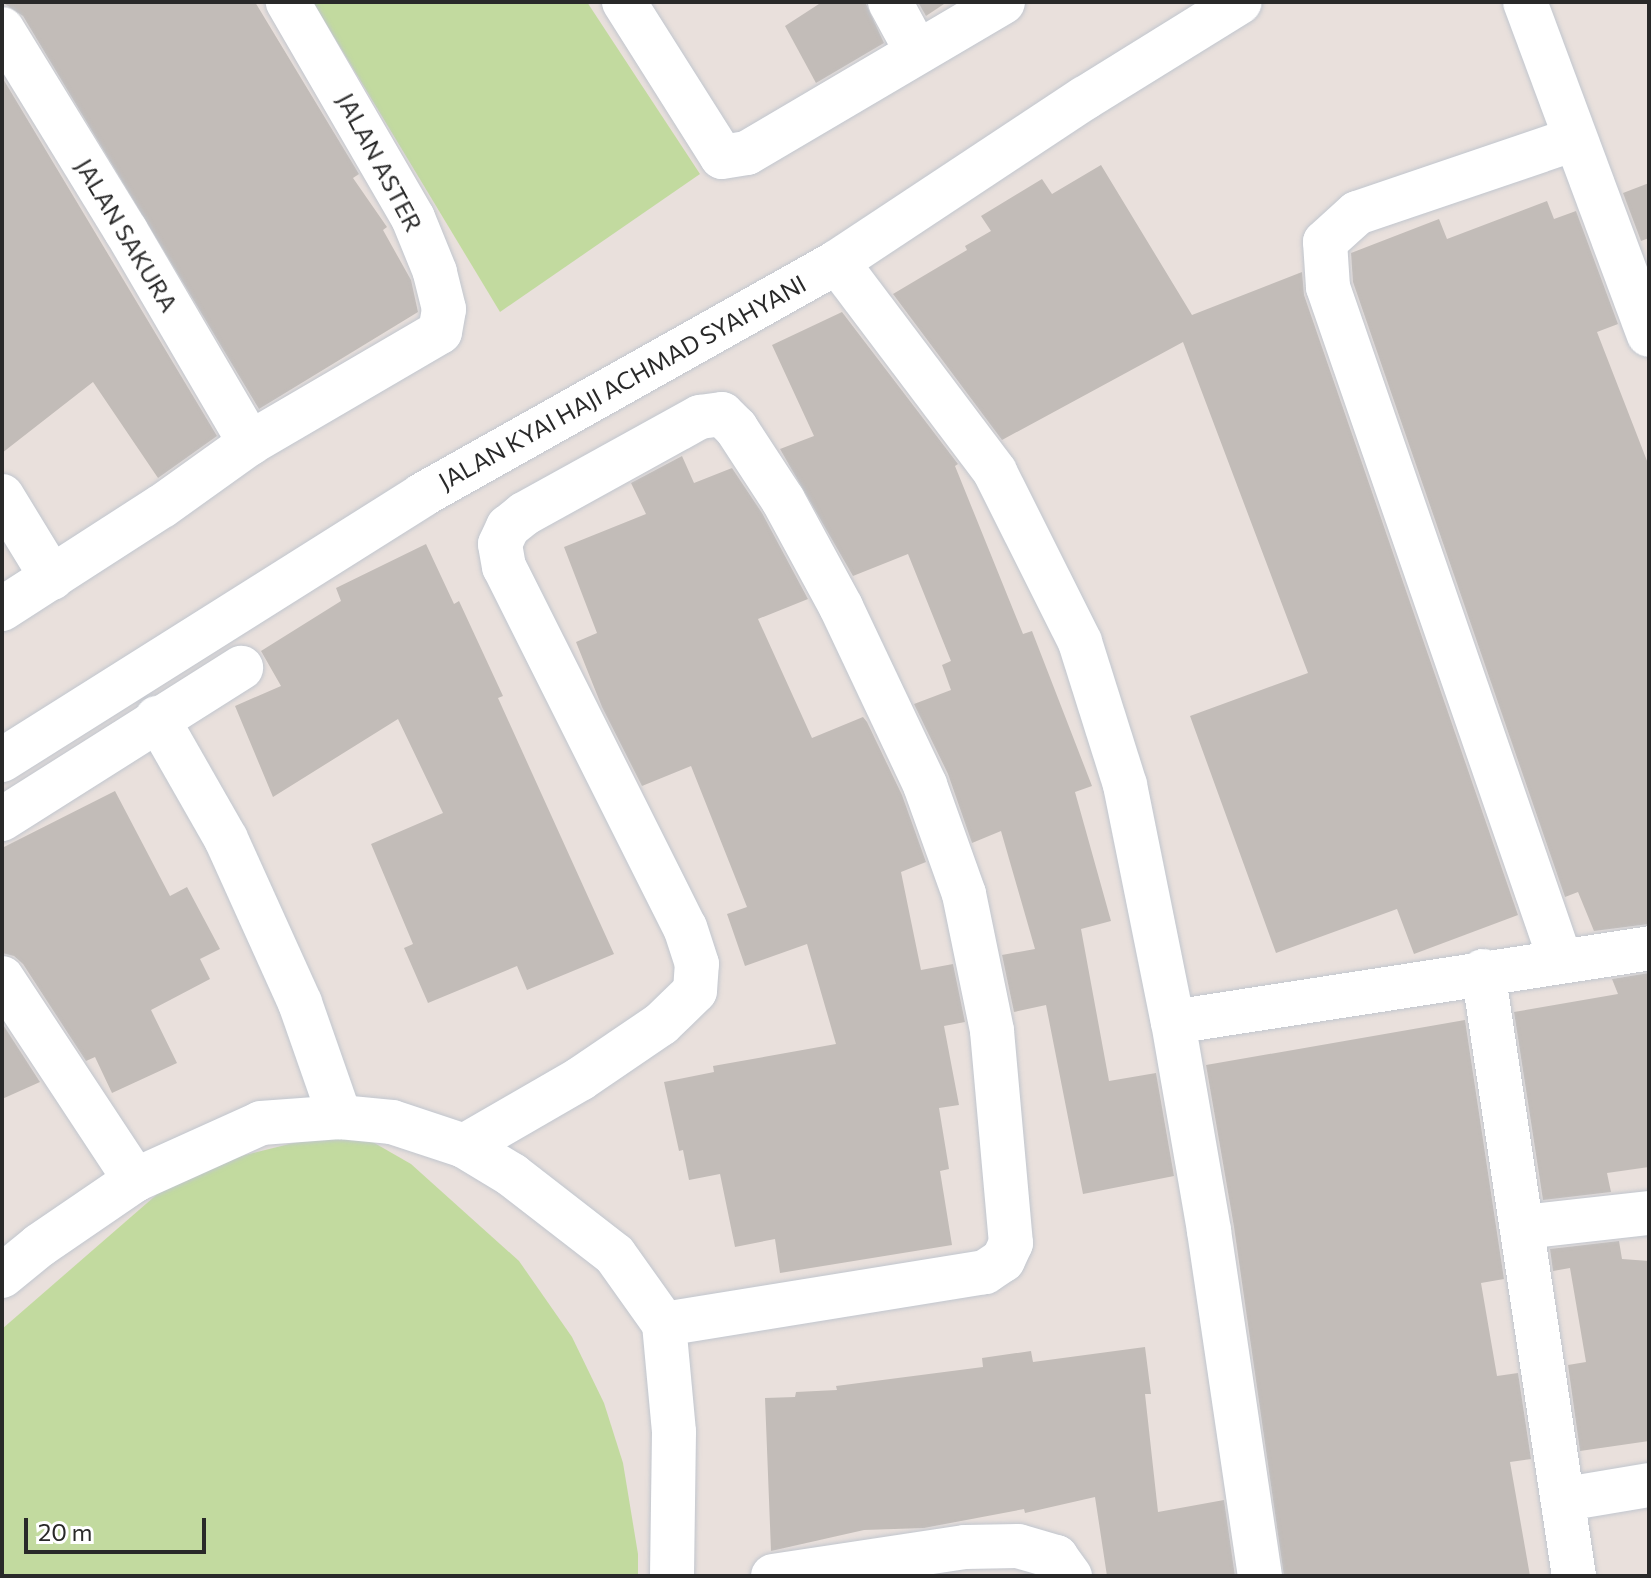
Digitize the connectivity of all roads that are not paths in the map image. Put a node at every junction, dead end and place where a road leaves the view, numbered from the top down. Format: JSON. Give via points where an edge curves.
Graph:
{"nodes":[{"id":1,"x":288,"y":2,"type":"edge"},
{"id":2,"x":624,"y":2,"type":"edge"},
{"id":3,"x":890,"y":2,"type":"edge"},
{"id":4,"x":1003,"y":2,"type":"edge"},
{"id":5,"x":1240,"y":2,"type":"edge"},
{"id":6,"x":1525,"y":2,"type":"edge"},
{"id":7,"x":2,"y":29,"type":"edge"},
{"id":8,"x":916,"y":50,"type":"junction"},
{"id":9,"x":1574,"y":139,"type":"junction"},
{"id":10,"x":837,"y":262,"type":"junction"},
{"id":11,"x":1648,"y":327,"type":"edge"},
{"id":12,"x":250,"y":443,"type":"junction"},
{"id":13,"x":2,"y":496,"type":"edge"},
{"id":14,"x":52,"y":578,"type":"junction"},
{"id":15,"x":2,"y":609,"type":"edge"},
{"id":16,"x":241,"y":668,"type":"dead end"},
{"id":17,"x":157,"y":718,"type":"junction"},
{"id":18,"x":2,"y":760,"type":"edge"},
{"id":19,"x":2,"y":819,"type":"edge"},
{"id":20,"x":1649,"y":948,"type":"edge"},
{"id":21,"x":1560,"y":959,"type":"junction"},
{"id":22,"x":1483,"y":971,"type":"junction"},
{"id":23,"x":2,"y":978,"type":"edge"},
{"id":24,"x":1173,"y":1022,"type":"junction"},
{"id":25,"x":340,"y":1117,"type":"junction"},
{"id":26,"x":464,"y":1146,"type":"junction"},
{"id":27,"x":135,"y":1180,"type":"junction"},
{"id":28,"x":1649,"y":1213,"type":"edge"},
{"id":29,"x":1524,"y":1227,"type":"junction"},
{"id":30,"x":2,"y":1276,"type":"edge"},
{"id":31,"x":664,"y":1324,"type":"junction"},
{"id":32,"x":1649,"y":1485,"type":"edge"},
{"id":33,"x":1566,"y":1499,"type":"junction"},
{"id":34,"x":672,"y":1576,"type":"edge"},
{"id":35,"x":773,"y":1576,"type":"edge"},
{"id":36,"x":1070,"y":1576,"type":"edge"},
{"id":37,"x":1260,"y":1576,"type":"edge"},
{"id":38,"x":1574,"y":1576,"type":"edge"}],
"edges":[{"from":1,"to":12,"type":"street","name":"JALAN ASTER","via":[[413,218],[444,309],[440,332]]},
{"from":2,"to":8,"type":"street","via":[[722,157],[747,153]]},
{"from":3,"to":8,"type":"street"},
{"from":4,"to":8,"type":"street"},
{"from":5,"to":10,"type":"street","name":"JALAN KYAI HAJI ACHMAD SYAHYANI"},
{"from":6,"to":9,"type":"street"},
{"from":7,"to":12,"type":"street","name":"JALAN SAKURA"},
{"from":9,"to":11,"type":"street"},
{"from":9,"to":21,"type":"street","via":[[1357,213],[1325,242],[1328,287]]},
{"from":10,"to":18,"type":"street","name":"JALAN KYAI HAJI ACHMAD SYAHYANI","via":[[422,495]]},
{"from":10,"to":24,"type":"street","via":[[995,472],[1080,642],[1125,785]]},
{"from":12,"to":14,"type":"street"},
{"from":13,"to":14,"type":"street"},
{"from":14,"to":15,"type":"street"},
{"from":16,"to":17,"type":"street"},
{"from":17,"to":19,"type":"street"},
{"from":17,"to":25,"type":"street","via":[[226,839],[300,1003]]},
{"from":20,"to":21,"type":"street"},
{"from":21,"to":22,"type":"street"},
{"from":22,"to":24,"type":"street"},
{"from":22,"to":29,"type":"street"},
{"from":23,"to":27,"type":"street"},
{"from":24,"to":37,"type":"street"},
{"from":25,"to":26,"type":"street","via":[[392,1122]]},
{"from":25,"to":27,"type":"street","via":[[261,1123]]},
{"from":26,"to":31,"type":"street","via":[[549,1201],[615,1255]]},
{"from":26,"to":31,"type":"street","via":[[580,1079],[661,1024],[695,991],[697,964],[685,928],[504,567],[500,544],[508,527],[524,514],[700,417],[722,414],[783,500],[841,607],[925,785],[964,894],[992,1031],[1011,1243],[1003,1260],[985,1272]]},
{"from":27,"to":30,"type":"street"},
{"from":28,"to":29,"type":"street"},
{"from":29,"to":33,"type":"street"},
{"from":31,"to":34,"type":"street","via":[[674,1432]]},
{"from":32,"to":33,"type":"street"},
{"from":33,"to":38,"type":"street"},
{"from":35,"to":36,"type":"street","via":[[965,1547],[1018,1546],[1056,1557]]}]}
